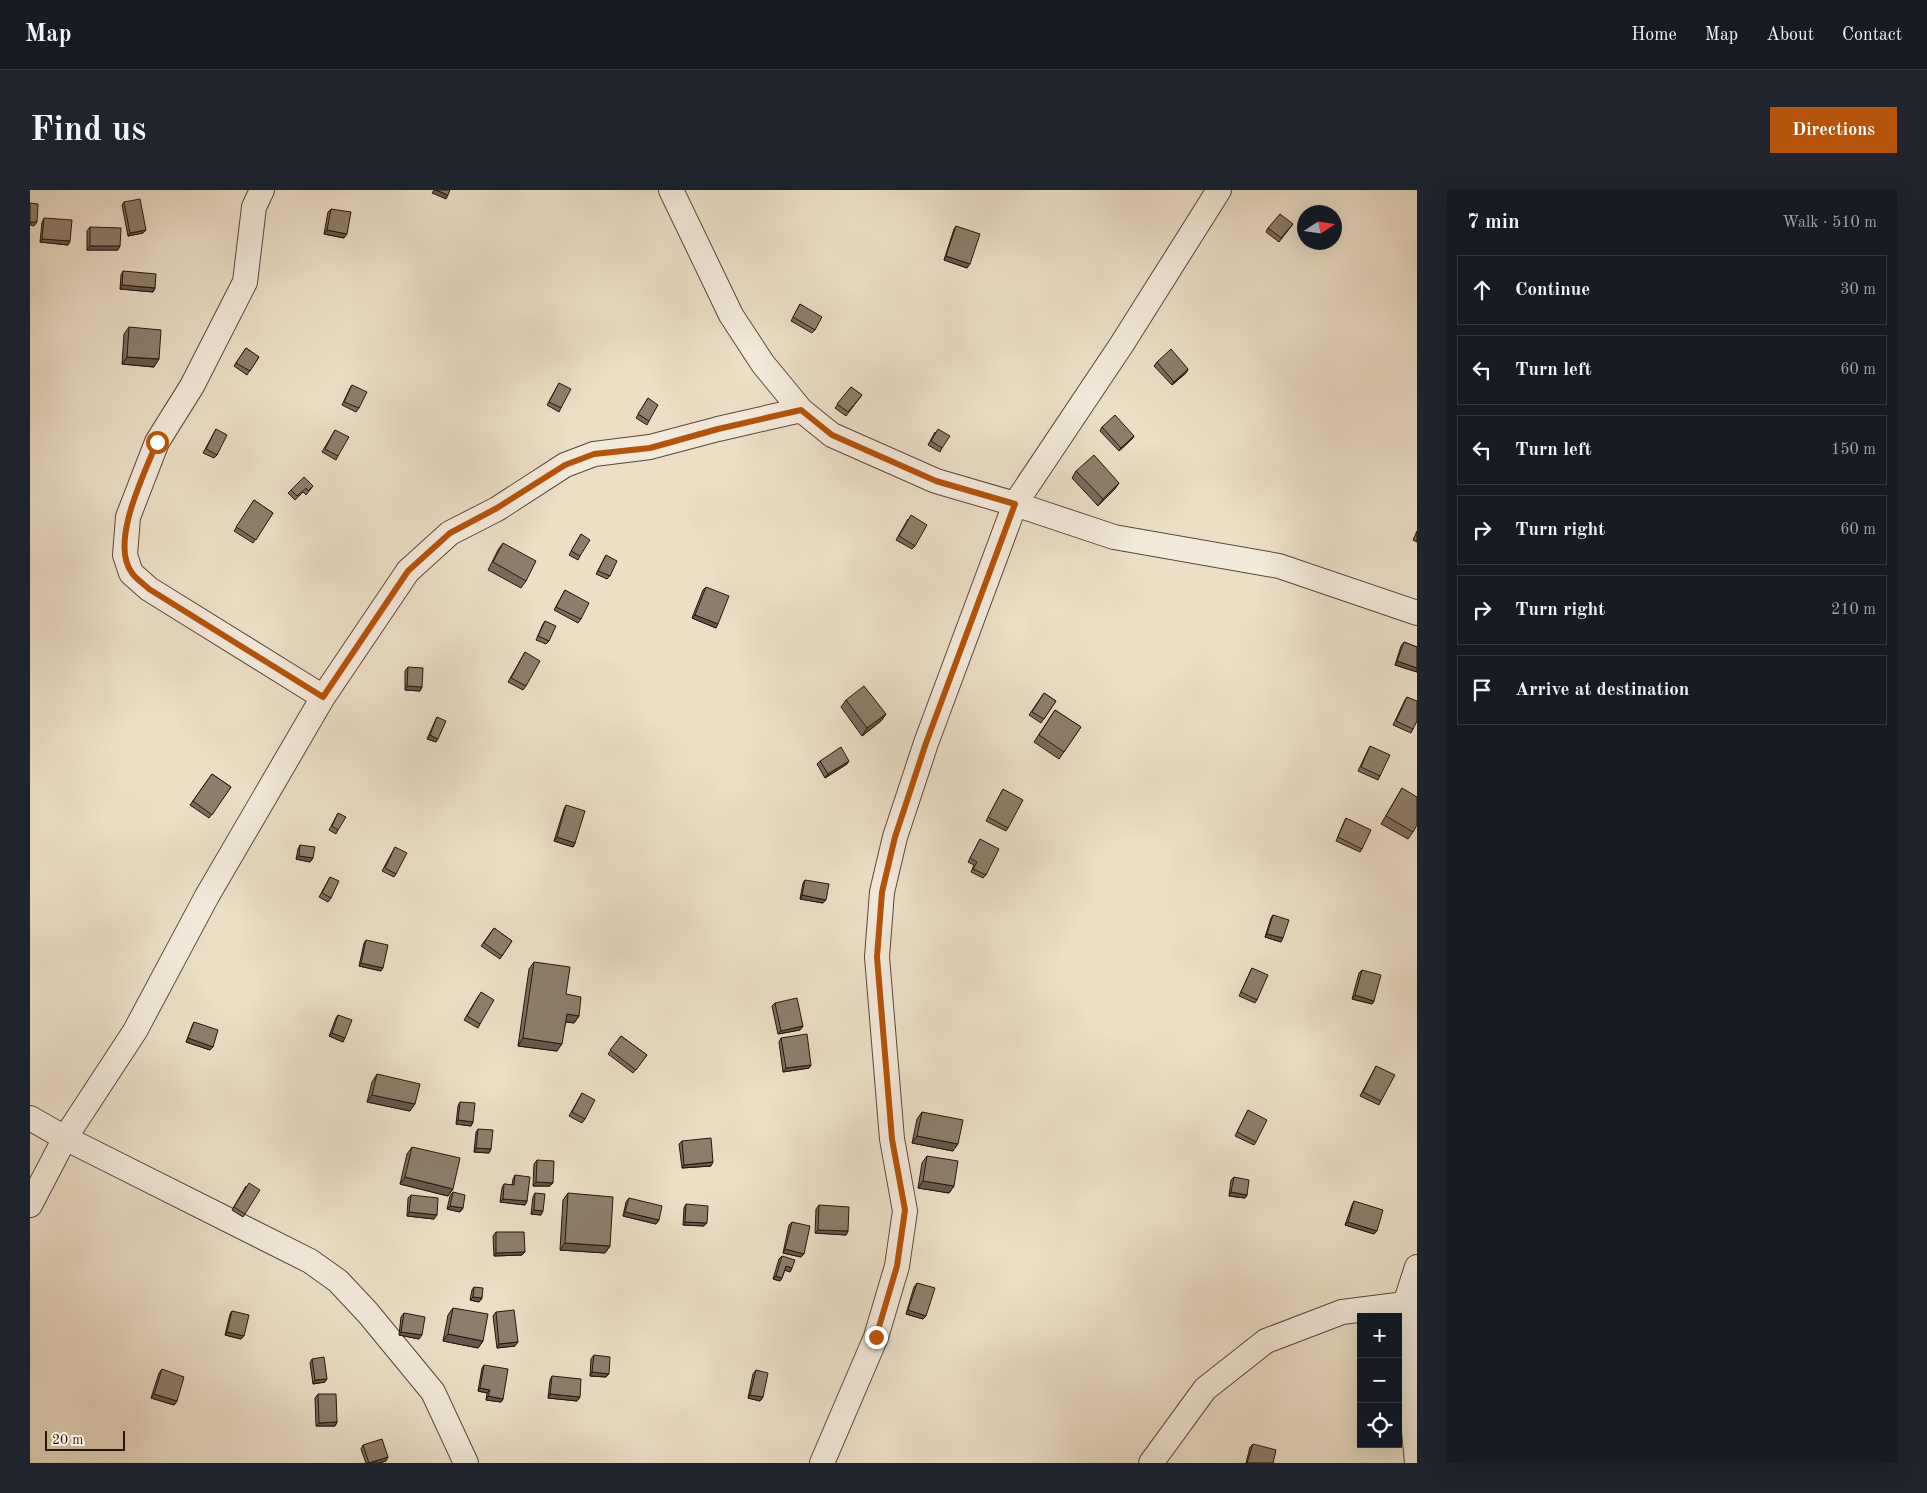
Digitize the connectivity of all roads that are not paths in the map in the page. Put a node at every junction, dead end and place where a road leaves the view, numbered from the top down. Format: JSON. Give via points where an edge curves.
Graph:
{"nodes":[{"id":1,"x":262,"y":190,"type":"edge"},
{"id":2,"x":670,"y":190,"type":"edge"},
{"id":3,"x":1219,"y":190,"type":"edge"},
{"id":4,"x":801,"y":410,"type":"junction"},
{"id":5,"x":1015,"y":504,"type":"junction"},
{"id":6,"x":1417,"y":613,"type":"edge"},
{"id":7,"x":323,"y":697,"type":"junction"},
{"id":8,"x":30,"y":1118,"type":"edge"},
{"id":9,"x":65,"y":1138,"type":"junction"},
{"id":10,"x":30,"y":1205,"type":"edge"},
{"id":11,"x":1417,"y":1267,"type":"edge"},
{"id":12,"x":1405,"y":1304,"type":"junction"},
{"id":13,"x":466,"y":1463,"type":"edge"},
{"id":14,"x":822,"y":1463,"type":"edge"},
{"id":15,"x":1150,"y":1463,"type":"edge"},
{"id":16,"x":1416,"y":1463,"type":"edge"}],
"edges":[{"from":1,"to":7,"type":"street","via":[[254,207],[245,282],[192,386],[157,442],[128,517],[125,555],[131,573],[149,589]]},
{"from":2,"to":4,"type":"street","via":[[731,315],[763,364]]},
{"from":3,"to":5,"type":"street","via":[[1122,344]]},
{"from":4,"to":5,"type":"street","via":[[832,435],[936,481]]},
{"from":4,"to":7,"type":"street","via":[[650,448],[594,454],[565,465],[450,533],[408,571]]},
{"from":5,"to":6,"type":"street","via":[[1114,537],[1279,566]]},
{"from":5,"to":14,"type":"street","via":[[926,743],[895,837],[882,892],[877,957],[892,1139],[905,1210],[897,1266],[876,1337]]},
{"from":7,"to":9,"type":"street","via":[[207,896],[135,1030]]},
{"from":8,"to":9,"type":"street"},
{"from":9,"to":10,"type":"street"},
{"from":9,"to":13,"type":"street","via":[[310,1261],[338,1281],[433,1392]]},
{"from":11,"to":12,"type":"street"},
{"from":12,"to":15,"type":"street","via":[[1342,1312],[1266,1341],[1205,1389]]},
{"from":12,"to":16,"type":"street"}]}
